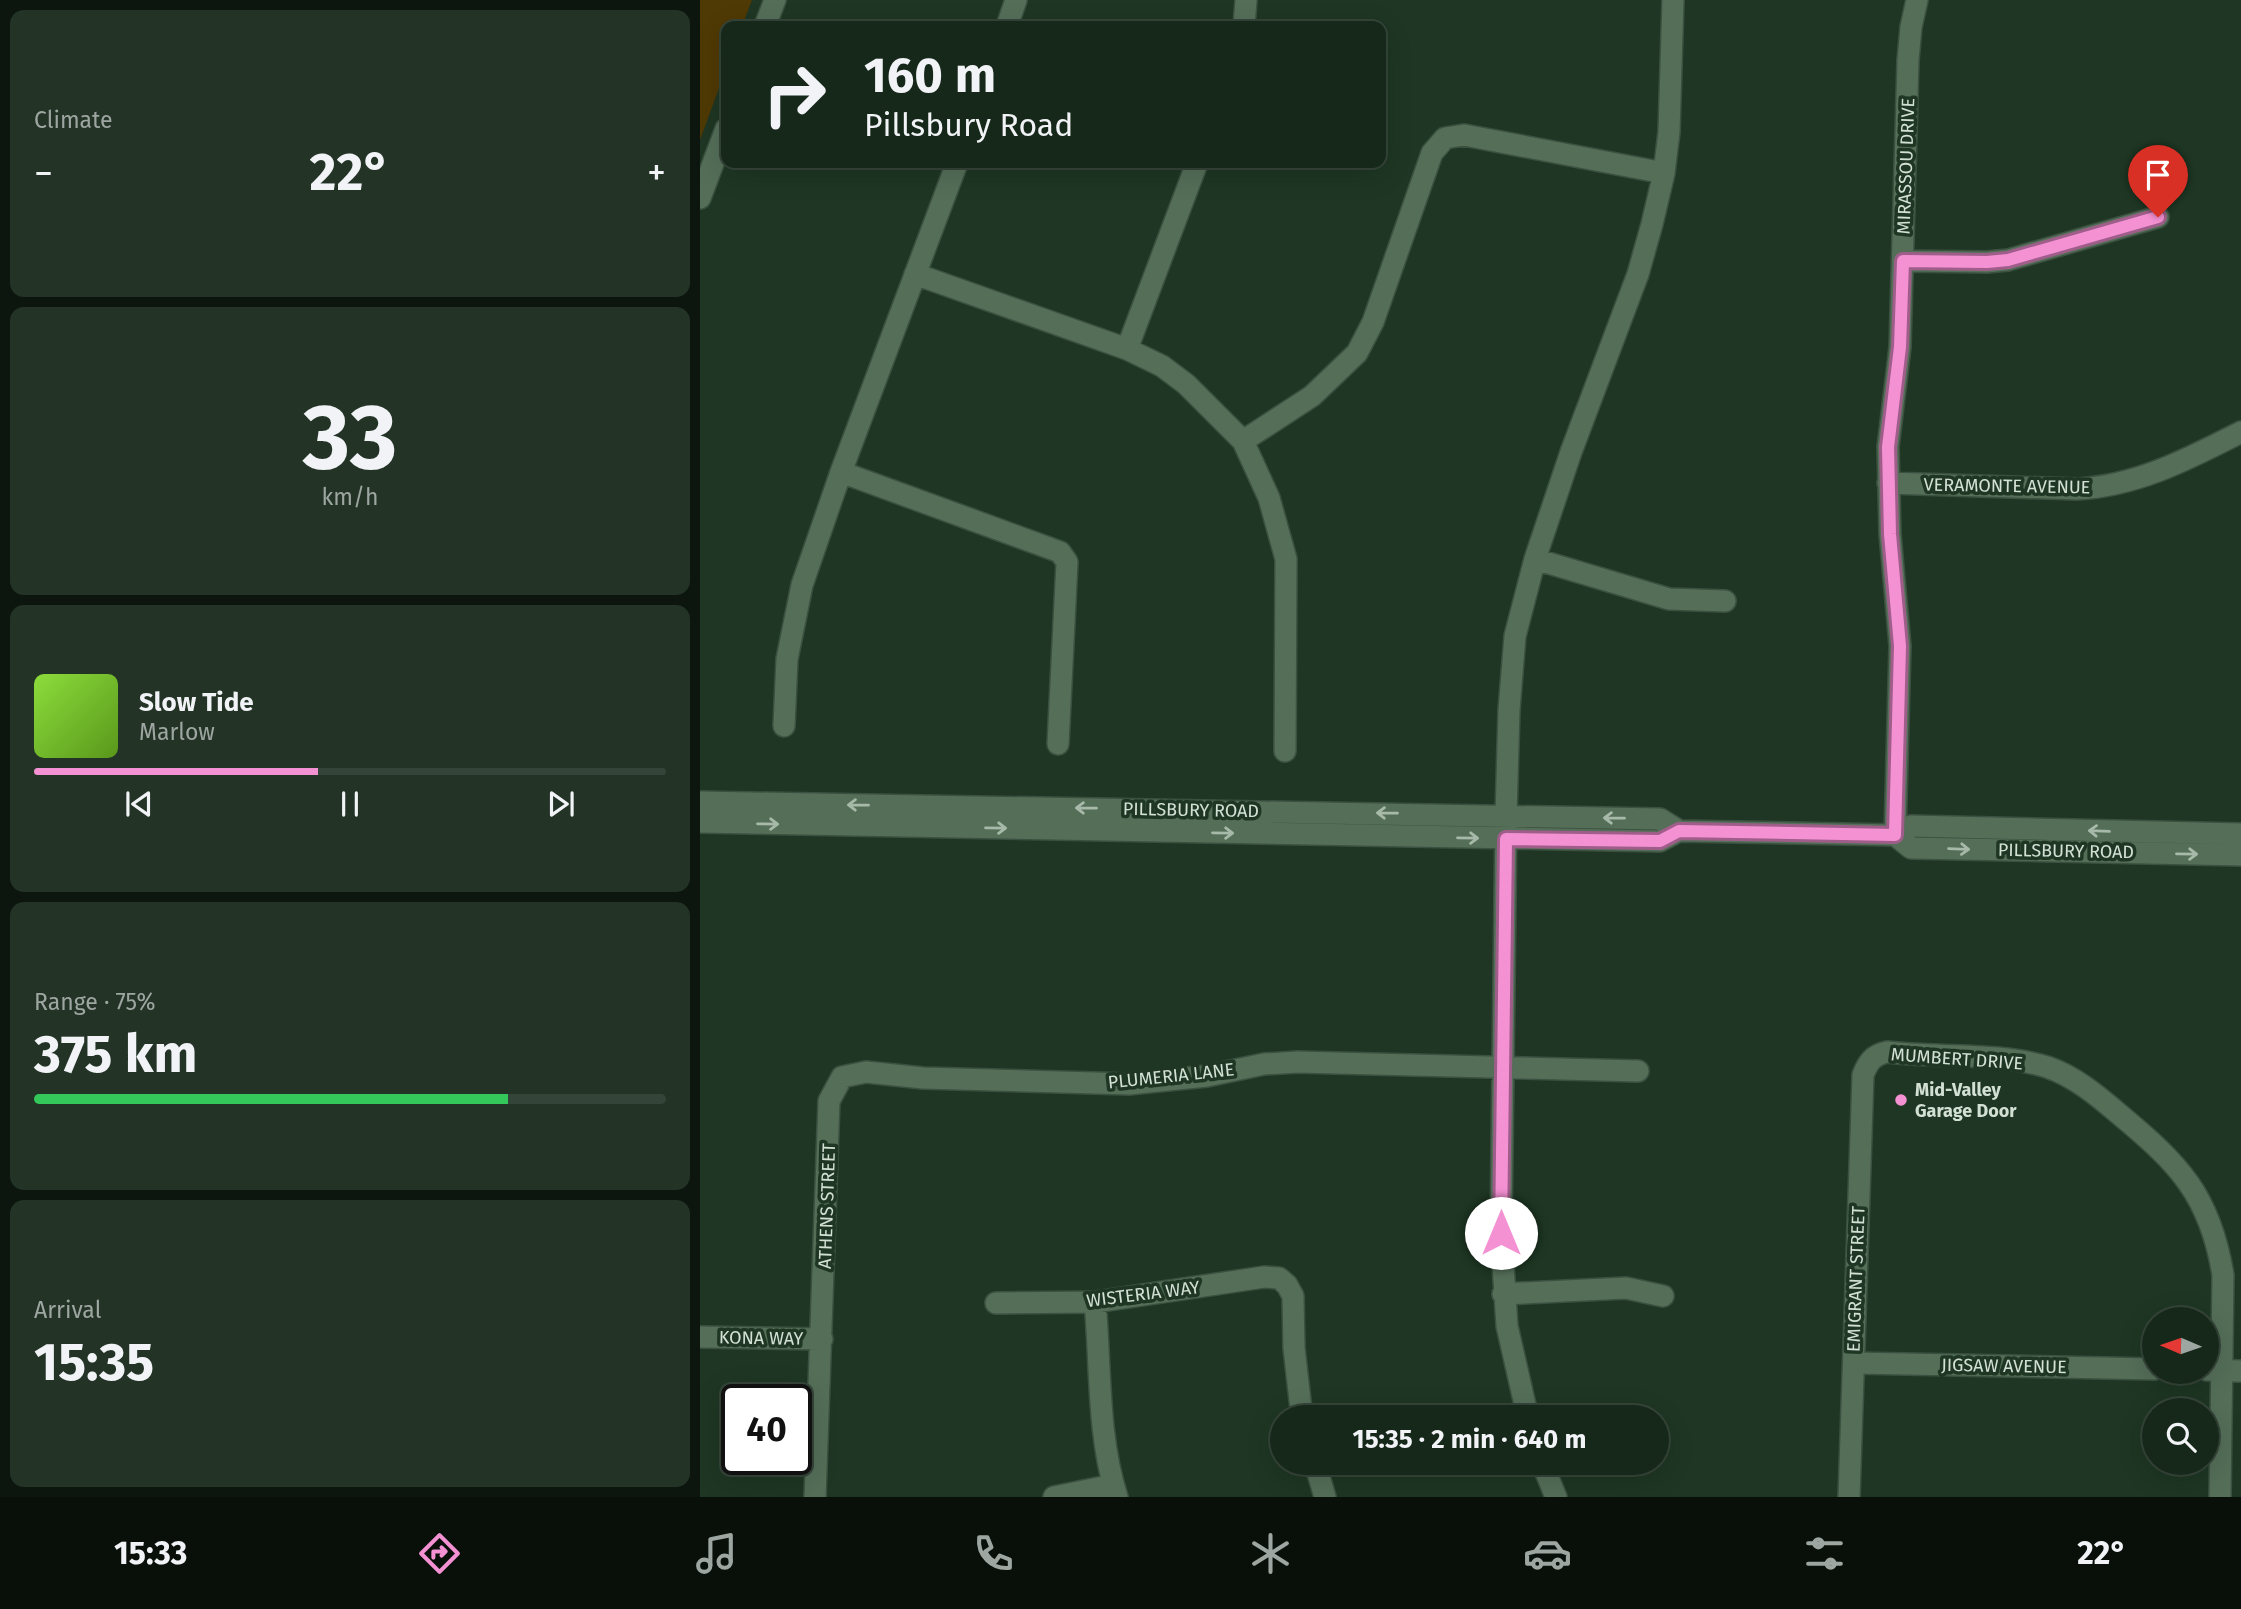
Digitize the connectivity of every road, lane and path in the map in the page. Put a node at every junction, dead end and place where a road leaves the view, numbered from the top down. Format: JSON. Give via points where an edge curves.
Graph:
{"nodes":[{"id":1,"x":775,"y":0,"type":"edge"},
{"id":2,"x":1016,"y":0,"type":"edge"},
{"id":3,"x":1246,"y":0,"type":"edge"},
{"id":4,"x":1673,"y":0,"type":"edge"},
{"id":5,"x":1917,"y":0,"type":"edge"},
{"id":6,"x":767,"y":21,"type":"edge"},
{"id":7,"x":1009,"y":21,"type":"edge"},
{"id":8,"x":1244,"y":21,"type":"edge"},
{"id":9,"x":721,"y":142,"type":"edge"},
{"id":10,"x":955,"y":168,"type":"edge"},
{"id":11,"x":1195,"y":168,"type":"edge"},
{"id":12,"x":1664,"y":173,"type":"junction"},
{"id":13,"x":700,"y":198,"type":"edge"},
{"id":14,"x":2158,"y":217,"type":"dead end"},
{"id":15,"x":1903,"y":261,"type":"junction"},
{"id":16,"x":915,"y":274,"type":"junction"},
{"id":17,"x":1127,"y":349,"type":"junction"},
{"id":18,"x":2241,"y":432,"type":"edge"},
{"id":19,"x":1243,"y":441,"type":"junction"},
{"id":20,"x":841,"y":472,"type":"junction"},
{"id":21,"x":1888,"y":483,"type":"junction"},
{"id":22,"x":1535,"y":559,"type":"junction"},
{"id":23,"x":1725,"y":601,"type":"dead end"},
{"id":24,"x":785,"y":726,"type":"dead end"},
{"id":25,"x":1058,"y":744,"type":"dead end"},
{"id":26,"x":1285,"y":751,"type":"dead end"},
{"id":27,"x":700,"y":802,"type":"edge"},
{"id":28,"x":1506,"y":816,"type":"junction"},
{"id":29,"x":700,"y":822,"type":"edge"},
{"id":30,"x":1679,"y":831,"type":"junction"},
{"id":31,"x":2241,"y":834,"type":"edge"},
{"id":32,"x":1895,"y":835,"type":"junction"},
{"id":33,"x":1506,"y":839,"type":"junction"},
{"id":34,"x":2241,"y":855,"type":"edge"},
{"id":35,"x":1867,"y":1063,"type":"joint"},
{"id":36,"x":1501,"y":1068,"type":"junction"},
{"id":37,"x":1638,"y":1071,"type":"dead end"},
{"id":38,"x":842,"y":1077,"type":"joint"},
{"id":39,"x":1503,"y":1294,"type":"junction"},
{"id":40,"x":1663,"y":1296,"type":"dead end"},
{"id":41,"x":1095,"y":1302,"type":"junction"},
{"id":42,"x":996,"y":1303,"type":"dead end"},
{"id":43,"x":700,"y":1337,"type":"edge"},
{"id":44,"x":822,"y":1339,"type":"junction"},
{"id":45,"x":1854,"y":1363,"type":"junction"},
{"id":46,"x":2142,"y":1369,"type":"edge"},
{"id":47,"x":2223,"y":1370,"type":"edge"},
{"id":48,"x":1301,"y":1405,"type":"edge"},
{"id":49,"x":1525,"y":1405,"type":"edge"},
{"id":50,"x":1319,"y":1475,"type":"edge"},
{"id":51,"x":1547,"y":1475,"type":"edge"},
{"id":52,"x":1115,"y":1491,"type":"edge"},
{"id":53,"x":815,"y":1497,"type":"edge"},
{"id":54,"x":1054,"y":1497,"type":"edge"},
{"id":55,"x":1325,"y":1497,"type":"edge"},
{"id":56,"x":1556,"y":1497,"type":"edge"},
{"id":57,"x":1849,"y":1497,"type":"edge"},
{"id":58,"x":2220,"y":1497,"type":"edge"}],
"edges":[{"from":1,"to":6,"type":"street"},
{"from":2,"to":7,"type":"street"},
{"from":3,"to":8,"type":"street"},
{"from":4,"to":12,"type":"street"},
{"from":5,"to":15,"type":"street","name":"MIRASSOU DRIVE","via":[[1908,60]]},
{"from":9,"to":13,"type":"street"},
{"from":10,"to":16,"type":"street"},
{"from":11,"to":17,"type":"street"},
{"from":12,"to":19,"type":"street","via":[[1464,135],[1445,138],[1432,153],[1373,322],[1357,353],[1312,396]]},
{"from":12,"to":22,"type":"street","via":[[1638,274]]},
{"from":14,"to":15,"type":"street","via":[[2008,260]]},
{"from":15,"to":21,"type":"street","name":"MIRASSOU DRIVE"},
{"from":16,"to":17,"type":"street"},
{"from":16,"to":20,"type":"street"},
{"from":17,"to":19,"type":"street","via":[[1186,384]]},
{"from":18,"to":21,"type":"street","name":"VERAMONTE AVENUE","via":[[2168,469],[2103,488]]},
{"from":19,"to":26,"type":"street","via":[[1269,498],[1286,559]]},
{"from":20,"to":24,"type":"street","via":[[802,584],[787,659]]},
{"from":20,"to":25,"type":"street","via":[[1060,552],[1066,562]]},
{"from":21,"to":32,"type":"street","name":"MIRASSOU DRIVE","via":[[1900,646]]},
{"from":22,"to":23,"type":"street","via":[[1669,599]]},
{"from":22,"to":28,"type":"street","via":[[1516,636]]},
{"from":28,"to":27,"type":"street","name":"PILLSBURY ROAD","one_way":true},
{"from":30,"to":28,"type":"street","name":"PILLSBURY ROAD","one_way":true,"via":[[1660,819]]},
{"from":28,"to":33,"type":"street"},
{"from":29,"to":33,"type":"street","name":"PILLSBURY ROAD","one_way":true},
{"from":30,"to":32,"type":"street","name":"PILLSBURY ROAD"},
{"from":30,"to":33,"type":"street","name":"PILLSBURY ROAD","via":[[1660,841]]},
{"from":31,"to":32,"type":"street","name":"PILLSBURY ROAD","one_way":true,"via":[[1911,826]]},
{"from":32,"to":34,"type":"street","name":"PILLSBURY ROAD","one_way":true,"via":[[1911,848]]},
{"from":33,"to":36,"type":"street"},
{"from":35,"to":45,"type":"street","name":"EMIGRANT STREET","via":[[1862,1082]]},
{"from":35,"to":47,"type":"street","name":"MUMBERT DRIVE","via":[[1887,1052],[2002,1059],[2049,1068],[2094,1093],[2159,1147],[2198,1195],[2218,1242],[2223,1275]]},
{"from":36,"to":37,"type":"street","name":"PLUMERIA LANE"},
{"from":36,"to":38,"type":"street","name":"PLUMERIA LANE","via":[[1298,1062],[1129,1084],[866,1072]]},
{"from":36,"to":39,"type":"street"},
{"from":38,"to":44,"type":"street","name":"ATHENS STREET","via":[[829,1101]]},
{"from":39,"to":40,"type":"street","via":[[1626,1288]]},
{"from":39,"to":49,"type":"street"},
{"from":41,"to":42,"type":"street","name":"WISTERIA WAY"},
{"from":41,"to":48,"type":"street","name":"WISTERIA WAY","via":[[1279,1278],[1293,1296]]},
{"from":41,"to":52,"type":"street","via":[[1100,1402]]},
{"from":43,"to":44,"type":"street","name":"KONA WAY"},
{"from":44,"to":53,"type":"street","name":"ATHENS STREET"},
{"from":45,"to":46,"type":"street","name":"JIGSAW AVENUE"},
{"from":45,"to":57,"type":"street","name":"EMIGRANT STREET"},
{"from":47,"to":58,"type":"street","name":"MUMBERT DRIVE"},
{"from":50,"to":55,"type":"street"},
{"from":51,"to":56,"type":"street"},
{"from":52,"to":54,"type":"street"}]}
